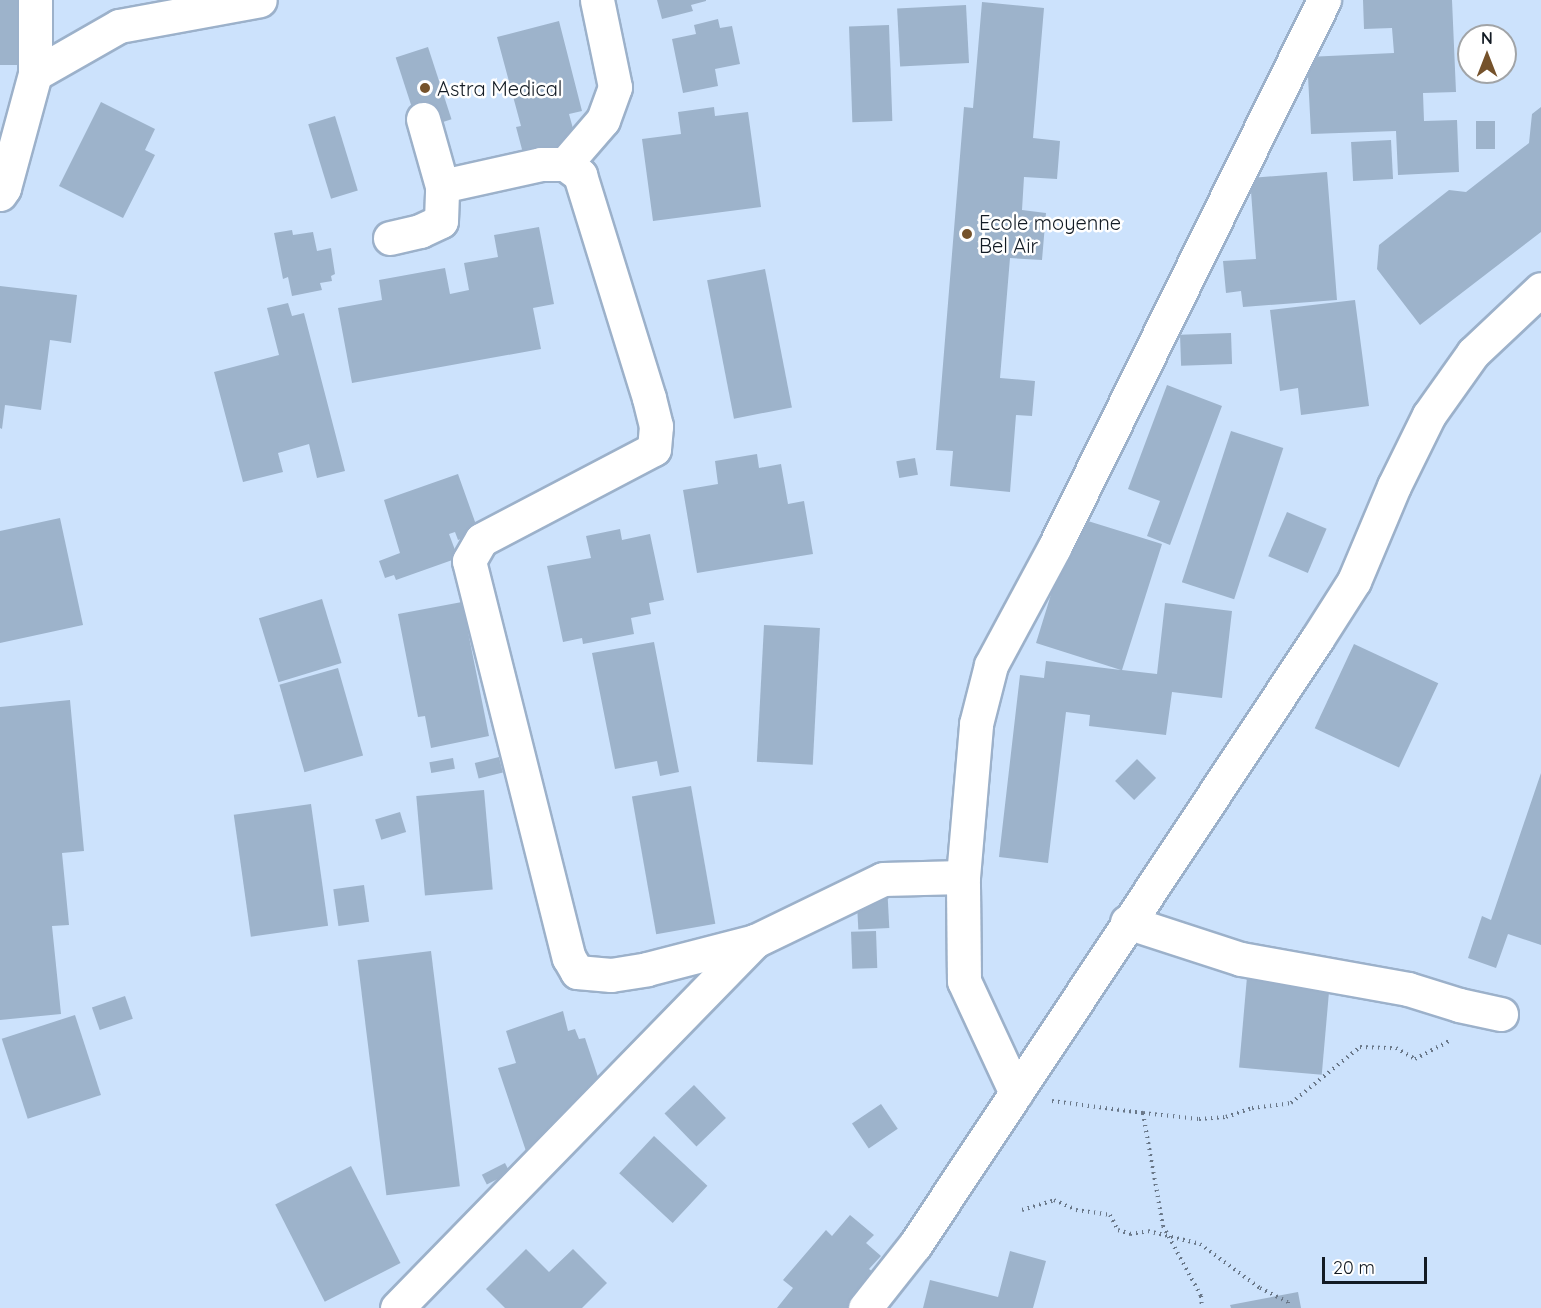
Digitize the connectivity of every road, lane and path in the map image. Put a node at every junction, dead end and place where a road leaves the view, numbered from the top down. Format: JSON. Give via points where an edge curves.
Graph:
{"nodes":[{"id":1,"x":35,"y":0,"type":"edge"},
{"id":2,"x":260,"y":0,"type":"edge"},
{"id":3,"x":597,"y":0,"type":"edge"},
{"id":4,"x":1324,"y":0,"type":"edge"},
{"id":5,"x":35,"y":74,"type":"junction"},
{"id":6,"x":423,"y":118,"type":"dead end"},
{"id":7,"x":565,"y":164,"type":"junction"},
{"id":8,"x":442,"y":186,"type":"junction"},
{"id":9,"x":0,"y":194,"type":"edge"},
{"id":10,"x":390,"y":238,"type":"dead end"},
{"id":11,"x":1541,"y":289,"type":"edge"},
{"id":12,"x":963,"y":877,"type":"junction"},
{"id":13,"x":1127,"y":922,"type":"junction"},
{"id":14,"x":755,"y":941,"type":"junction"},
{"id":15,"x":1501,"y":1014,"type":"dead end"},
{"id":16,"x":1457,"y":1040,"type":"dead end"},
{"id":17,"x":1016,"y":1093,"type":"junction"},
{"id":18,"x":1143,"y":1113,"type":"junction"},
{"id":19,"x":1022,"y":1210,"type":"dead end"},
{"id":20,"x":1169,"y":1237,"type":"junction"},
{"id":21,"x":397,"y":1308,"type":"edge"},
{"id":22,"x":865,"y":1308,"type":"edge"},
{"id":23,"x":1202,"y":1308,"type":"edge"},
{"id":24,"x":1288,"y":1308,"type":"edge"}],
"edges":[{"from":1,"to":5,"type":"street"},
{"from":2,"to":5,"type":"street","via":[[119,26]]},
{"from":3,"to":7,"type":"street","via":[[615,87],[603,120]]},
{"from":4,"to":12,"type":"street","via":[[1054,548],[991,665],[976,724]]},
{"from":5,"to":9,"type":"street"},
{"from":6,"to":8,"type":"street"},
{"from":7,"to":8,"type":"street","via":[[522,168]]},
{"from":7,"to":14,"type":"street","via":[[580,175],[650,398],[656,426],[654,448],[481,540],[469,561],[569,958],[577,972],[611,975],[647,969]]},
{"from":8,"to":10,"type":"street","via":[[441,221]]},
{"from":11,"to":13,"type":"street","via":[[1473,353],[1429,415],[1354,581]]},
{"from":12,"to":14,"type":"street","via":[[883,879]]},
{"from":12,"to":17,"type":"street","via":[[964,981]]},
{"from":13,"to":15,"type":"street","via":[[1241,959],[1408,989]]},
{"from":13,"to":17,"type":"street"},
{"from":14,"to":21,"type":"street"},
{"from":16,"to":18,"type":"path","via":[[1415,1059],[1396,1048],[1360,1047],[1291,1103],[1199,1119]]},
{"from":17,"to":18,"type":"path"},
{"from":17,"to":22,"type":"street","via":[[915,1245]]},
{"from":18,"to":20,"type":"path","via":[[1163,1226]]},
{"from":19,"to":20,"type":"path","via":[[1054,1200],[1076,1210],[1110,1215],[1118,1230],[1130,1234],[1148,1231]]},
{"from":20,"to":23,"type":"path","via":[[1201,1296]]},
{"from":20,"to":24,"type":"path","via":[[1200,1244],[1260,1288],[1288,1302]]}]}
